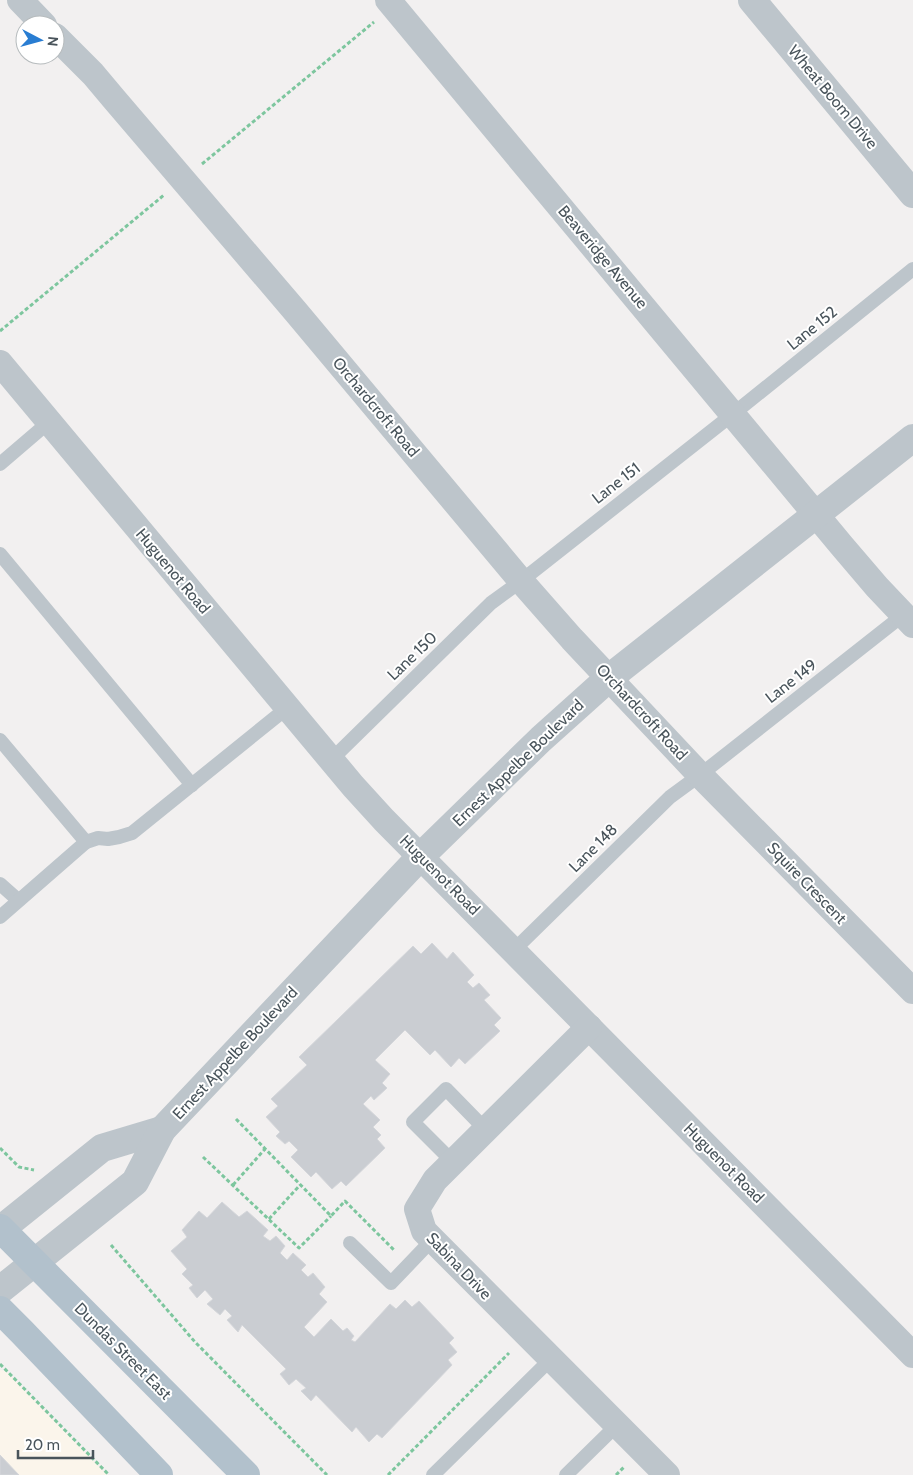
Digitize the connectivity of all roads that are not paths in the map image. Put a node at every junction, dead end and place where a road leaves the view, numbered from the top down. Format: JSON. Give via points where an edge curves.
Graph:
{"nodes":[{"id":1,"x":20,"y":0,"type":"edge"},
{"id":2,"x":752,"y":0,"type":"edge"},
{"id":3,"x":383,"y":9,"type":"edge"},
{"id":4,"x":34,"y":15,"type":"edge"},
{"id":5,"x":65,"y":46,"type":"edge"},
{"id":6,"x":913,"y":194,"type":"edge"},
{"id":7,"x":913,"y":270,"type":"edge"},
{"id":8,"x":0,"y":364,"type":"edge"},
{"id":9,"x":733,"y":414,"type":"junction"},
{"id":10,"x":49,"y":422,"type":"junction"},
{"id":11,"x":913,"y":438,"type":"edge"},
{"id":12,"x":0,"y":464,"type":"edge"},
{"id":13,"x":816,"y":514,"type":"junction"},
{"id":14,"x":0,"y":554,"type":"edge"},
{"id":15,"x":521,"y":581,"type":"junction"},
{"id":16,"x":910,"y":616,"type":"edge"},
{"id":17,"x":609,"y":678,"type":"junction"},
{"id":18,"x":287,"y":708,"type":"junction"},
{"id":19,"x":0,"y":740,"type":"edge"},
{"id":20,"x":331,"y":760,"type":"junction"},
{"id":21,"x":700,"y":775,"type":"junction"},
{"id":22,"x":192,"y":785,"type":"junction"},
{"id":23,"x":86,"y":842,"type":"junction"},
{"id":24,"x":421,"y":856,"type":"junction"},
{"id":25,"x":0,"y":884,"type":"edge"},
{"id":26,"x":18,"y":900,"type":"junction"},
{"id":27,"x":0,"y":917,"type":"edge"},
{"id":28,"x":514,"y":950,"type":"junction"},
{"id":29,"x":913,"y":991,"type":"edge"},
{"id":30,"x":589,"y":1027,"type":"junction"},
{"id":31,"x":162,"y":1130,"type":"junction"},
{"id":32,"x":486,"y":1130,"type":"junction"},
{"id":33,"x":452,"y":1162,"type":"junction"},
{"id":34,"x":0,"y":1229,"type":"edge"},
{"id":35,"x":433,"y":1239,"type":"junction"},
{"id":36,"x":350,"y":1243,"type":"dead end"},
{"id":37,"x":34,"y":1263,"type":"junction"},
{"id":38,"x":0,"y":1290,"type":"edge"},
{"id":39,"x":0,"y":1310,"type":"edge"},
{"id":40,"x":913,"y":1355,"type":"edge"},
{"id":41,"x":551,"y":1359,"type":"junction"},
{"id":42,"x":617,"y":1425,"type":"junction"},
{"id":43,"x":159,"y":1475,"type":"edge"},
{"id":44,"x":246,"y":1475,"type":"edge"},
{"id":45,"x":433,"y":1475,"type":"edge"},
{"id":46,"x":566,"y":1475,"type":"edge"},
{"id":47,"x":667,"y":1475,"type":"edge"}],
"edges":[{"from":1,"to":4,"type":"street"},
{"from":2,"to":6,"type":"street","name":"Wheat Boom Drive"},
{"from":3,"to":9,"type":"street","name":"Beaveridge Avenue"},
{"from":5,"to":15,"type":"street","name":"Orchardcroft Road","via":[[93,74],[296,312]]},
{"from":7,"to":9,"type":"lane","name":"Lane 152"},
{"from":8,"to":10,"type":"street","name":"Huguenot Road"},
{"from":9,"to":13,"type":"street","name":"Beaveridge Avenue"},
{"from":9,"to":15,"type":"lane","name":"Lane 151"},
{"from":10,"to":12,"type":"lane"},
{"from":10,"to":18,"type":"street","name":"Huguenot Road"},
{"from":11,"to":13,"type":"street","name":"Ernest Appelbe Boulevard"},
{"from":13,"to":16,"type":"street","via":[[877,587]]},
{"from":13,"to":17,"type":"street","name":"Ernest Appelbe Boulevard"},
{"from":14,"to":22,"type":"lane"},
{"from":15,"to":17,"type":"street","name":"Orchardcroft Road"},
{"from":15,"to":20,"type":"lane","name":"Lane 150","via":[[491,603]]},
{"from":16,"to":21,"type":"lane","name":"Lane 149"},
{"from":17,"to":21,"type":"street","name":"Orchardcroft Road"},
{"from":17,"to":24,"type":"street","name":"Ernest Appelbe Boulevard"},
{"from":18,"to":20,"type":"street","name":"Huguenot Road"},
{"from":18,"to":22,"type":"lane"},
{"from":19,"to":23,"type":"lane"},
{"from":20,"to":24,"type":"street","name":"Huguenot Road"},
{"from":21,"to":28,"type":"lane","name":"Lane 148","via":[[670,797]]},
{"from":21,"to":29,"type":"street","name":"Squire Crescent"},
{"from":22,"to":23,"type":"lane","via":[[132,832]]},
{"from":23,"to":26,"type":"lane"},
{"from":24,"to":28,"type":"street","name":"Huguenot Road"},
{"from":24,"to":31,"type":"street","name":"Ernest Appelbe Boulevard"},
{"from":25,"to":26,"type":"lane"},
{"from":26,"to":27,"type":"lane"},
{"from":28,"to":30,"type":"street","name":"Huguenot Road"},
{"from":30,"to":32,"type":"street","name":"Sabina Drive"},
{"from":30,"to":40,"type":"street","name":"Huguenot Road"},
{"from":31,"to":34,"type":"street","name":"Ernest Appelbe Boulevard","via":[[102,1148]]},
{"from":31,"to":37,"type":"street","name":"Ernest Appelbe Boulevard","via":[[135,1182]]},
{"from":32,"to":33,"type":"street","name":"Sabina Drive"},
{"from":32,"to":33,"type":"lane","via":[[446,1089],[413,1122]]},
{"from":33,"to":35,"type":"street","name":"Sabina Drive","via":[[416,1208],[424,1231]]},
{"from":34,"to":37,"type":"main road","name":"Dundas Street East"},
{"from":35,"to":36,"type":"lane","via":[[391,1283]]},
{"from":35,"to":41,"type":"street","name":"Sabina Drive"},
{"from":37,"to":38,"type":"street","name":"Ernest Appelbe Boulevard"},
{"from":37,"to":44,"type":"main road","name":"Dundas Street East"},
{"from":39,"to":43,"type":"main road"},
{"from":41,"to":42,"type":"street","name":"Sabina Drive"},
{"from":41,"to":45,"type":"lane"},
{"from":42,"to":46,"type":"lane"},
{"from":42,"to":47,"type":"street","name":"Sabina Drive"}]}
